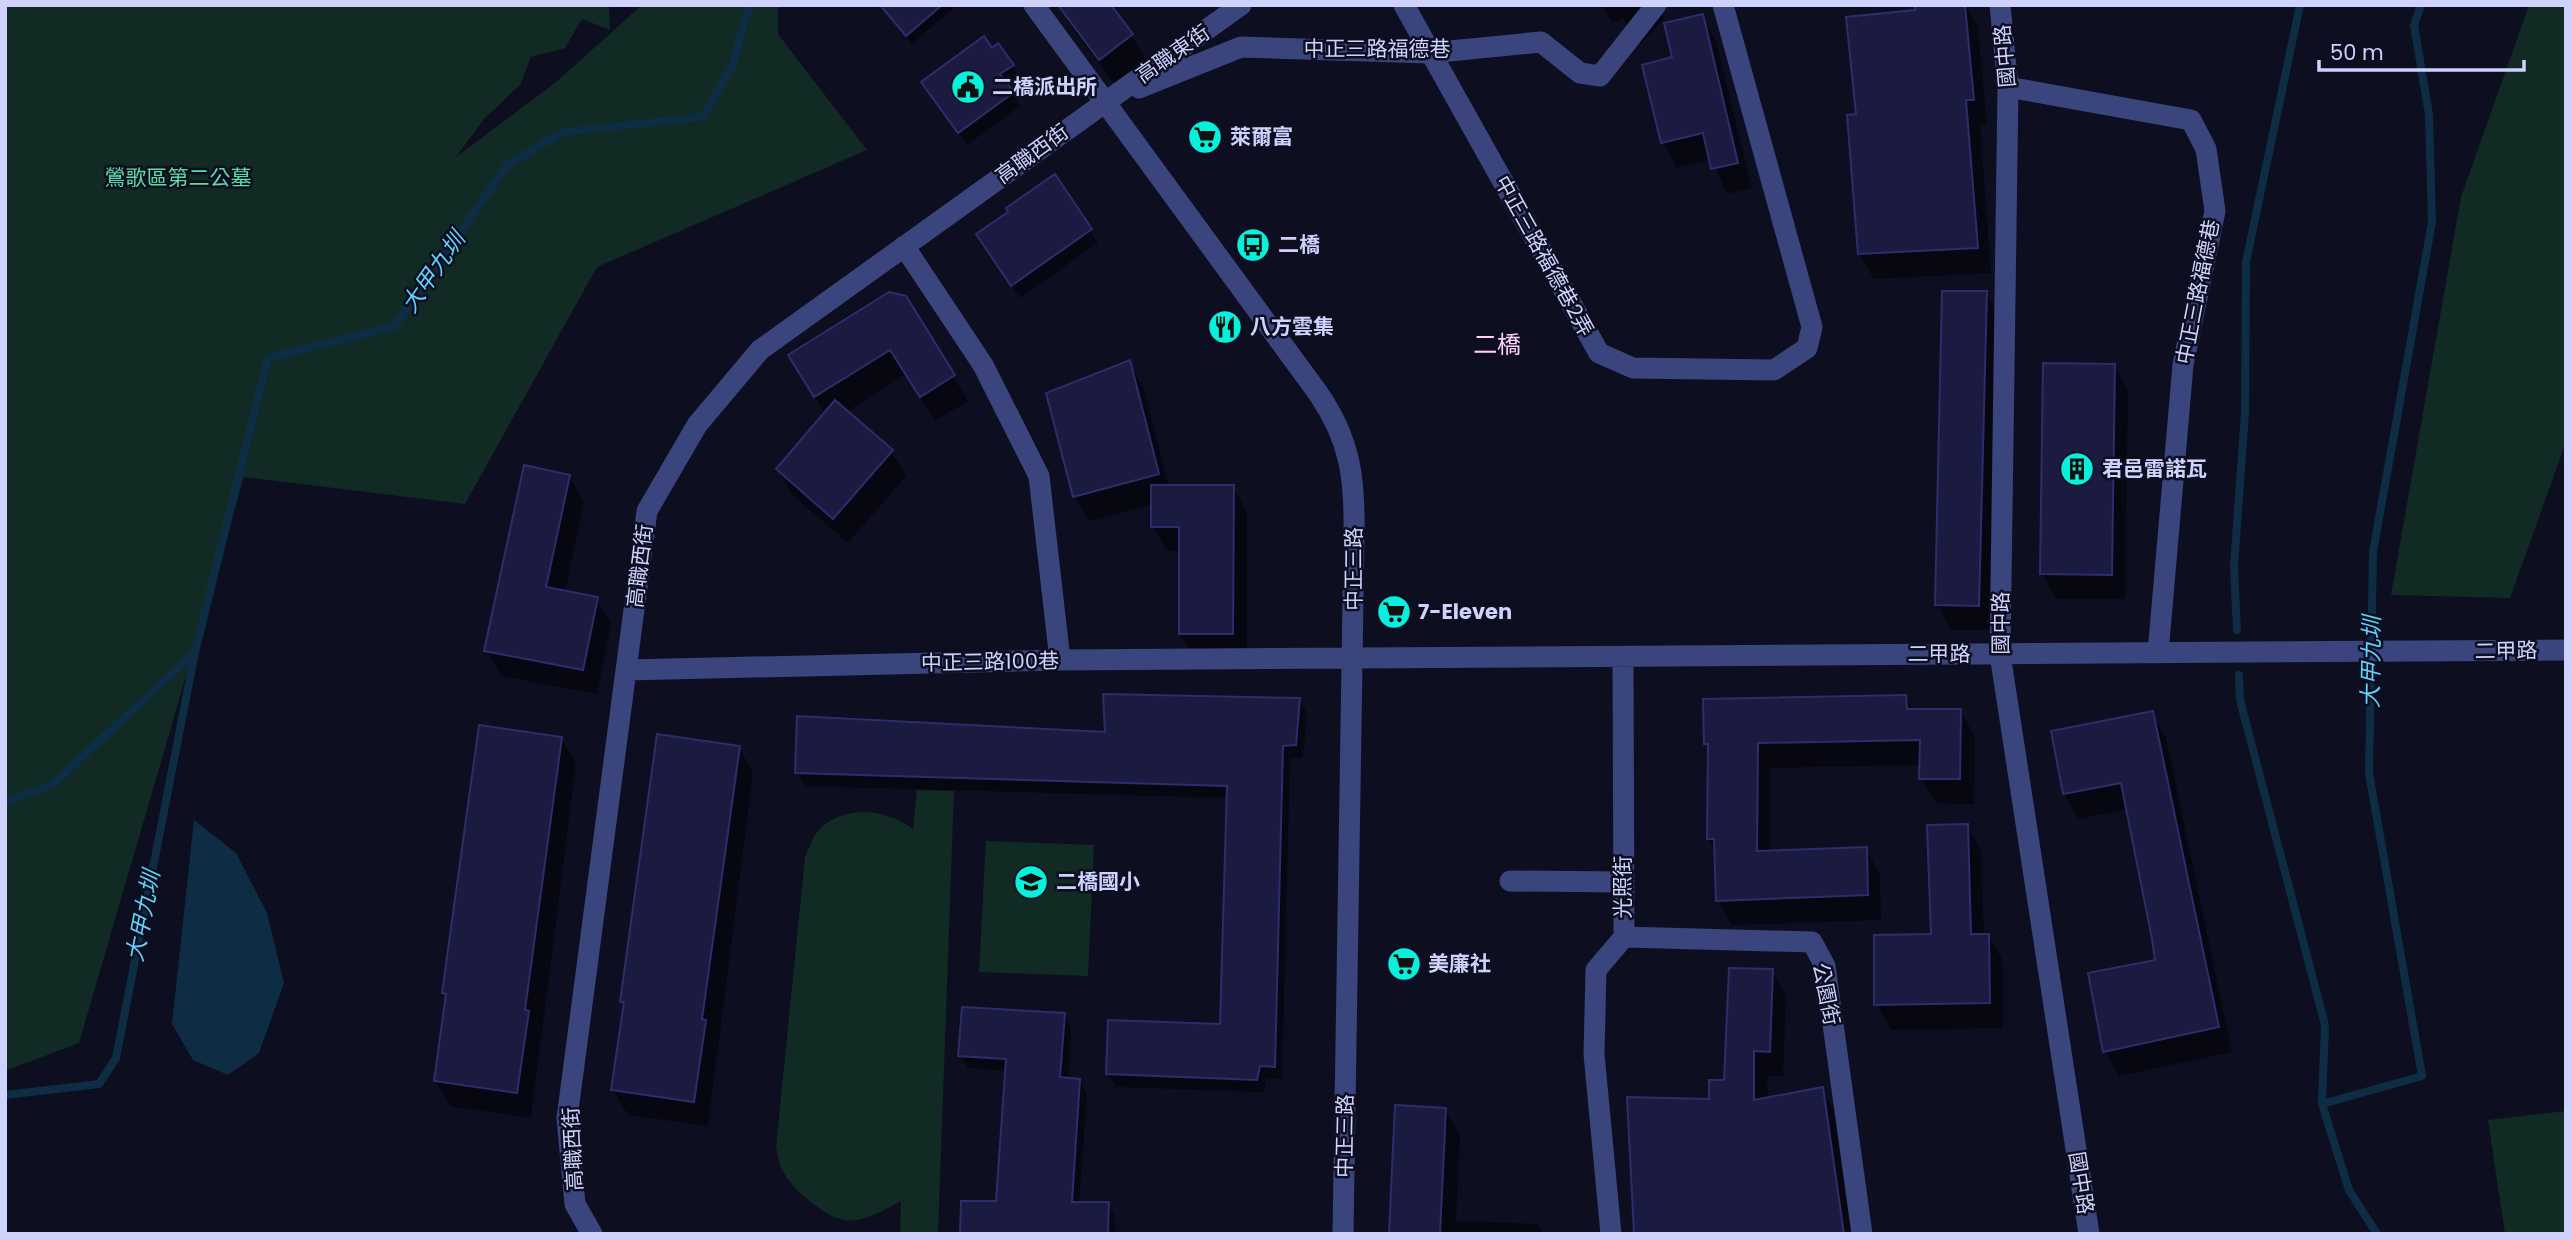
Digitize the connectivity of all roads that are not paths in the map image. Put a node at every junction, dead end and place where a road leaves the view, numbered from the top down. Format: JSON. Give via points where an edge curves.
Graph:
{"nodes":[{"id":1,"x":1034,"y":5,"type":"edge"},
{"id":2,"x":1241,"y":5,"type":"edge"},
{"id":3,"x":1404,"y":5,"type":"edge"},
{"id":4,"x":1657,"y":5,"type":"edge"},
{"id":5,"x":1723,"y":5,"type":"edge"},
{"id":6,"x":2000,"y":5,"type":"edge"},
{"id":7,"x":1429,"y":53,"type":"junction"},
{"id":8,"x":2008,"y":87,"type":"junction"},
{"id":9,"x":1105,"y":102,"type":"junction"},
{"id":10,"x":904,"y":246,"type":"junction"},
{"id":11,"x":2566,"y":650,"type":"edge"},
{"id":12,"x":2158,"y":653,"type":"junction"},
{"id":13,"x":2000,"y":654,"type":"junction"},
{"id":14,"x":1623,"y":657,"type":"junction"},
{"id":15,"x":1353,"y":659,"type":"junction"},
{"id":16,"x":1060,"y":660,"type":"junction"},
{"id":17,"x":627,"y":670,"type":"junction"},
{"id":18,"x":1510,"y":881,"type":"dead end"},
{"id":19,"x":1623,"y":882,"type":"junction"},
{"id":20,"x":1623,"y":937,"type":"junction"},
{"id":21,"x":592,"y":1234,"type":"edge"},
{"id":22,"x":1343,"y":1234,"type":"edge"},
{"id":23,"x":1611,"y":1234,"type":"edge"},
{"id":24,"x":1862,"y":1234,"type":"edge"},
{"id":25,"x":2089,"y":1234,"type":"edge"}],
"edges":[{"from":1,"to":9,"type":"street","name":"中正三路"},
{"from":2,"to":9,"type":"street","name":"高職東街"},
{"from":3,"to":7,"type":"street","name":"中正三路福德巷2弄"},
{"from":4,"to":7,"type":"street","name":"中正三路福德巷","via":[[1600,76],[1580,73],[1541,42]]},
{"from":5,"to":7,"type":"street","name":"中正三路福德巷2弄","via":[[1812,327],[1807,348],[1774,370],[1633,368],[1599,353]]},
{"from":6,"to":8,"type":"street","name":"國中路"},
{"from":7,"to":9,"type":"street","name":"中正三路福德巷","via":[[1241,47]]},
{"from":8,"to":12,"type":"street","name":"中正三路福德巷","via":[[2191,120],[2206,149],[2215,211],[2183,365]]},
{"from":8,"to":13,"type":"street","name":"國中路"},
{"from":9,"to":10,"type":"street","name":"高職西街"},
{"from":9,"to":15,"type":"street","name":"中正三路","via":[[1333,415],[1355,486]]},
{"from":10,"to":16,"type":"street","via":[[983,365],[1040,476]]},
{"from":10,"to":17,"type":"street","name":"高職西街","via":[[760,350],[697,425],[647,511]]},
{"from":11,"to":12,"type":"street","name":"二甲路"},
{"from":12,"to":13,"type":"street","name":"二甲路"},
{"from":13,"to":14,"type":"street","name":"二甲路"},
{"from":13,"to":25,"type":"street","name":"國中路"},
{"from":14,"to":15,"type":"street","name":"二甲路"},
{"from":14,"to":19,"type":"street","name":"光照街"},
{"from":15,"to":16,"type":"street","name":"中正三路100巷"},
{"from":15,"to":22,"type":"street","name":"中正三路"},
{"from":16,"to":17,"type":"street","name":"中正三路100巷"},
{"from":17,"to":21,"type":"street","name":"高職西街","via":[[568,1118],[575,1203]]},
{"from":18,"to":19,"type":"street"},
{"from":19,"to":20,"type":"street","name":"光照街"},
{"from":20,"to":23,"type":"street","name":"光照街","via":[[1596,970],[1594,1054]]},
{"from":20,"to":24,"type":"street","name":"公園街","via":[[1812,942],[1825,966]]}]}
